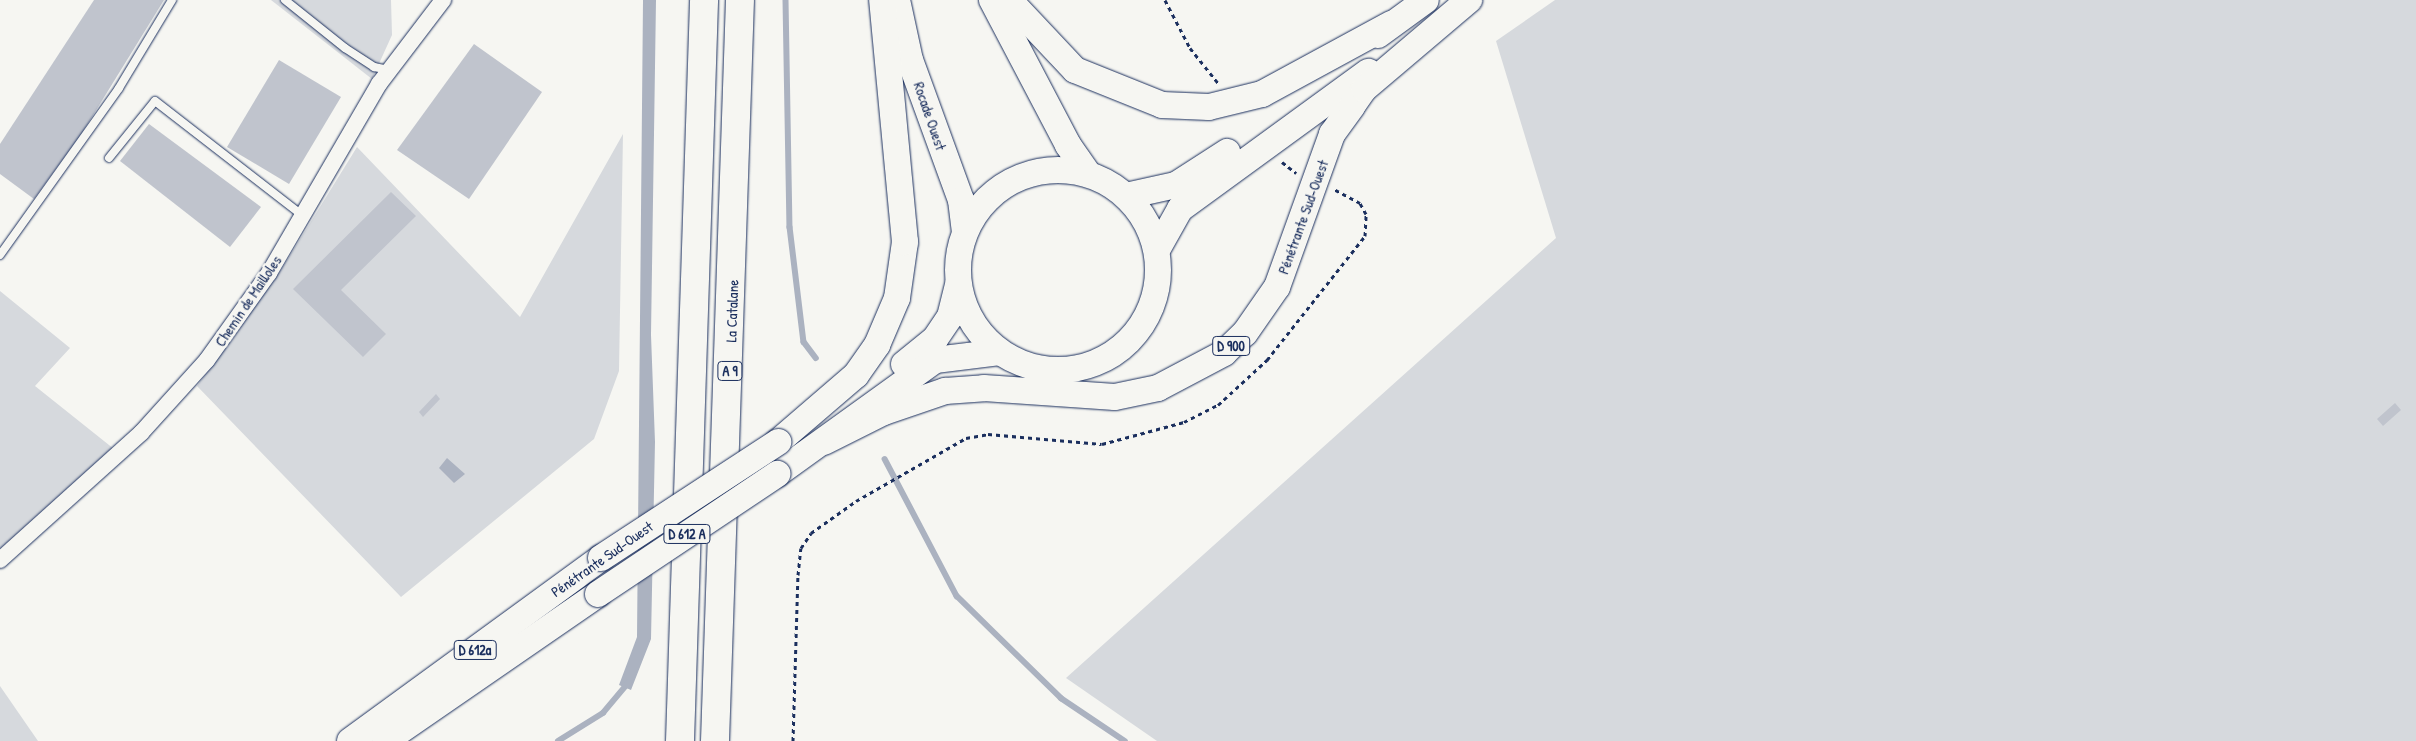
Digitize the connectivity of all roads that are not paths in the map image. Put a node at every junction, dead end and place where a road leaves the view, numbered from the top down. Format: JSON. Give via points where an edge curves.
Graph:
{"nodes":[{"id":1,"x":172,"y":0,"type":"edge"},
{"id":2,"x":285,"y":0,"type":"edge"},
{"id":3,"x":704,"y":0,"type":"edge"},
{"id":4,"x":740,"y":0,"type":"edge"},
{"id":5,"x":882,"y":0,"type":"edge"},
{"id":6,"x":897,"y":0,"type":"edge"},
{"id":7,"x":992,"y":0,"type":"edge"},
{"id":8,"x":1008,"y":0,"type":"edge"},
{"id":9,"x":1426,"y":0,"type":"edge"},
{"id":10,"x":1469,"y":0,"type":"edge"},
{"id":11,"x":437,"y":3,"type":"edge"},
{"id":12,"x":1391,"y":24,"type":"junction"},
{"id":13,"x":389,"y":70,"type":"junction"},
{"id":14,"x":109,"y":158,"type":"dead end"},
{"id":15,"x":1088,"y":174,"type":"junction"},
{"id":16,"x":1126,"y":196,"type":"junction"},
{"id":17,"x":303,"y":216,"type":"junction"},
{"id":18,"x":965,"y":231,"type":"junction"},
{"id":19,"x":1156,"y":250,"type":"junction"},
{"id":20,"x":0,"y":255,"type":"edge"},
{"id":21,"x":958,"y":284,"type":"junction"},
{"id":22,"x":1000,"y":352,"type":"junction"},
{"id":23,"x":778,"y":442,"type":"junction"},
{"id":24,"x":824,"y":442,"type":"junction"},
{"id":25,"x":601,"y":558,"type":"joint"},
{"id":26,"x":0,"y":560,"type":"edge"},
{"id":27,"x":598,"y":594,"type":"joint"},
{"id":28,"x":350,"y":741,"type":"edge"},
{"id":29,"x":385,"y":741,"type":"edge"},
{"id":30,"x":680,"y":741,"type":"edge"},
{"id":31,"x":715,"y":741,"type":"edge"}],
"edges":[{"from":1,"to":20,"type":"lane","via":[[119,88]]},
{"from":2,"to":13,"type":"lane","via":[[345,48],[374,67]]},
{"from":3,"to":30,"type":"highway","number":"A 9"},
{"from":4,"to":31,"type":"highway","name":"La Catalane","number":"A 9"},
{"from":5,"to":23,"type":"highway","via":[[905,242],[897,298],[877,345],[856,375]]},
{"from":6,"to":18,"type":"highway","name":"Rocade Ouest","via":[[910,60],[961,200]]},
{"from":7,"to":15,"type":"highway","name":"Rocade Ouest","via":[[1068,145]]},
{"from":8,"to":12,"type":"highway","via":[[1075,70],[1162,105],[1209,107],[1262,94]]},
{"from":9,"to":12,"type":"highway"},
{"from":10,"to":19,"type":"highway","name":"Pénétrante Sud-Ouest","number":"D 900","via":[[1211,184],[1180,209]]},
{"from":10,"to":24,"type":"highway","name":"Pénétrante Sud-Ouest","number":"D 900","via":[[1364,89],[1332,134],[1277,287],[1245,333],[1224,353],[1158,388],[1115,397],[984,388],[945,391],[884,412]]},
{"from":11,"to":13,"type":"street","name":"Chemin de Mailloles"},
{"from":12,"to":16,"type":"highway","via":[[1224,154],[1176,185]]},
{"from":13,"to":17,"type":"street","name":"Chemin de Mailloles"},
{"from":14,"to":17,"type":"lane","via":[[155,101]]},
{"from":15,"to":16,"type":"highway","name":"Rocade Ouest"},
{"from":15,"to":18,"type":"highway","name":"Rocade Ouest","via":[[1051,170],[1016,179],[986,201]]},
{"from":16,"to":19,"type":"highway","name":"Rocade Ouest","via":[[1143,218]]},
{"from":17,"to":26,"type":"street","name":"Chemin de Mailloles","via":[[269,273],[207,360],[141,433]]},
{"from":18,"to":21,"type":"highway","name":"Rocade Ouest"},
{"from":19,"to":22,"type":"highway","name":"Rocade Ouest","via":[[1159,271],[1149,314],[1137,332],[1110,356],[1062,371],[1019,363]]},
{"from":21,"to":22,"type":"highway","name":"Rocade Ouest","via":[[972,322]]},
{"from":21,"to":23,"type":"highway","name":"Pénétrante Sud-Ouest","via":[[950,318],[915,357]]},
{"from":22,"to":24,"type":"highway","name":"Pénétrante Sud-Ouest","via":[[935,360]]},
{"from":23,"to":25,"type":"highway","name":"Pénétrante Sud-Ouest","number":"D 612 A","bridge":true},
{"from":24,"to":27,"type":"highway","name":"Pénétrante Sud-Ouest","number":"D 612 A","bridge":true},
{"from":25,"to":28,"type":"highway","name":"Pénétrante Sud-Ouest","number":"D 612a"},
{"from":27,"to":29,"type":"highway","name":"Pénétrante Sud-Ouest","number":"D 612a"}]}
